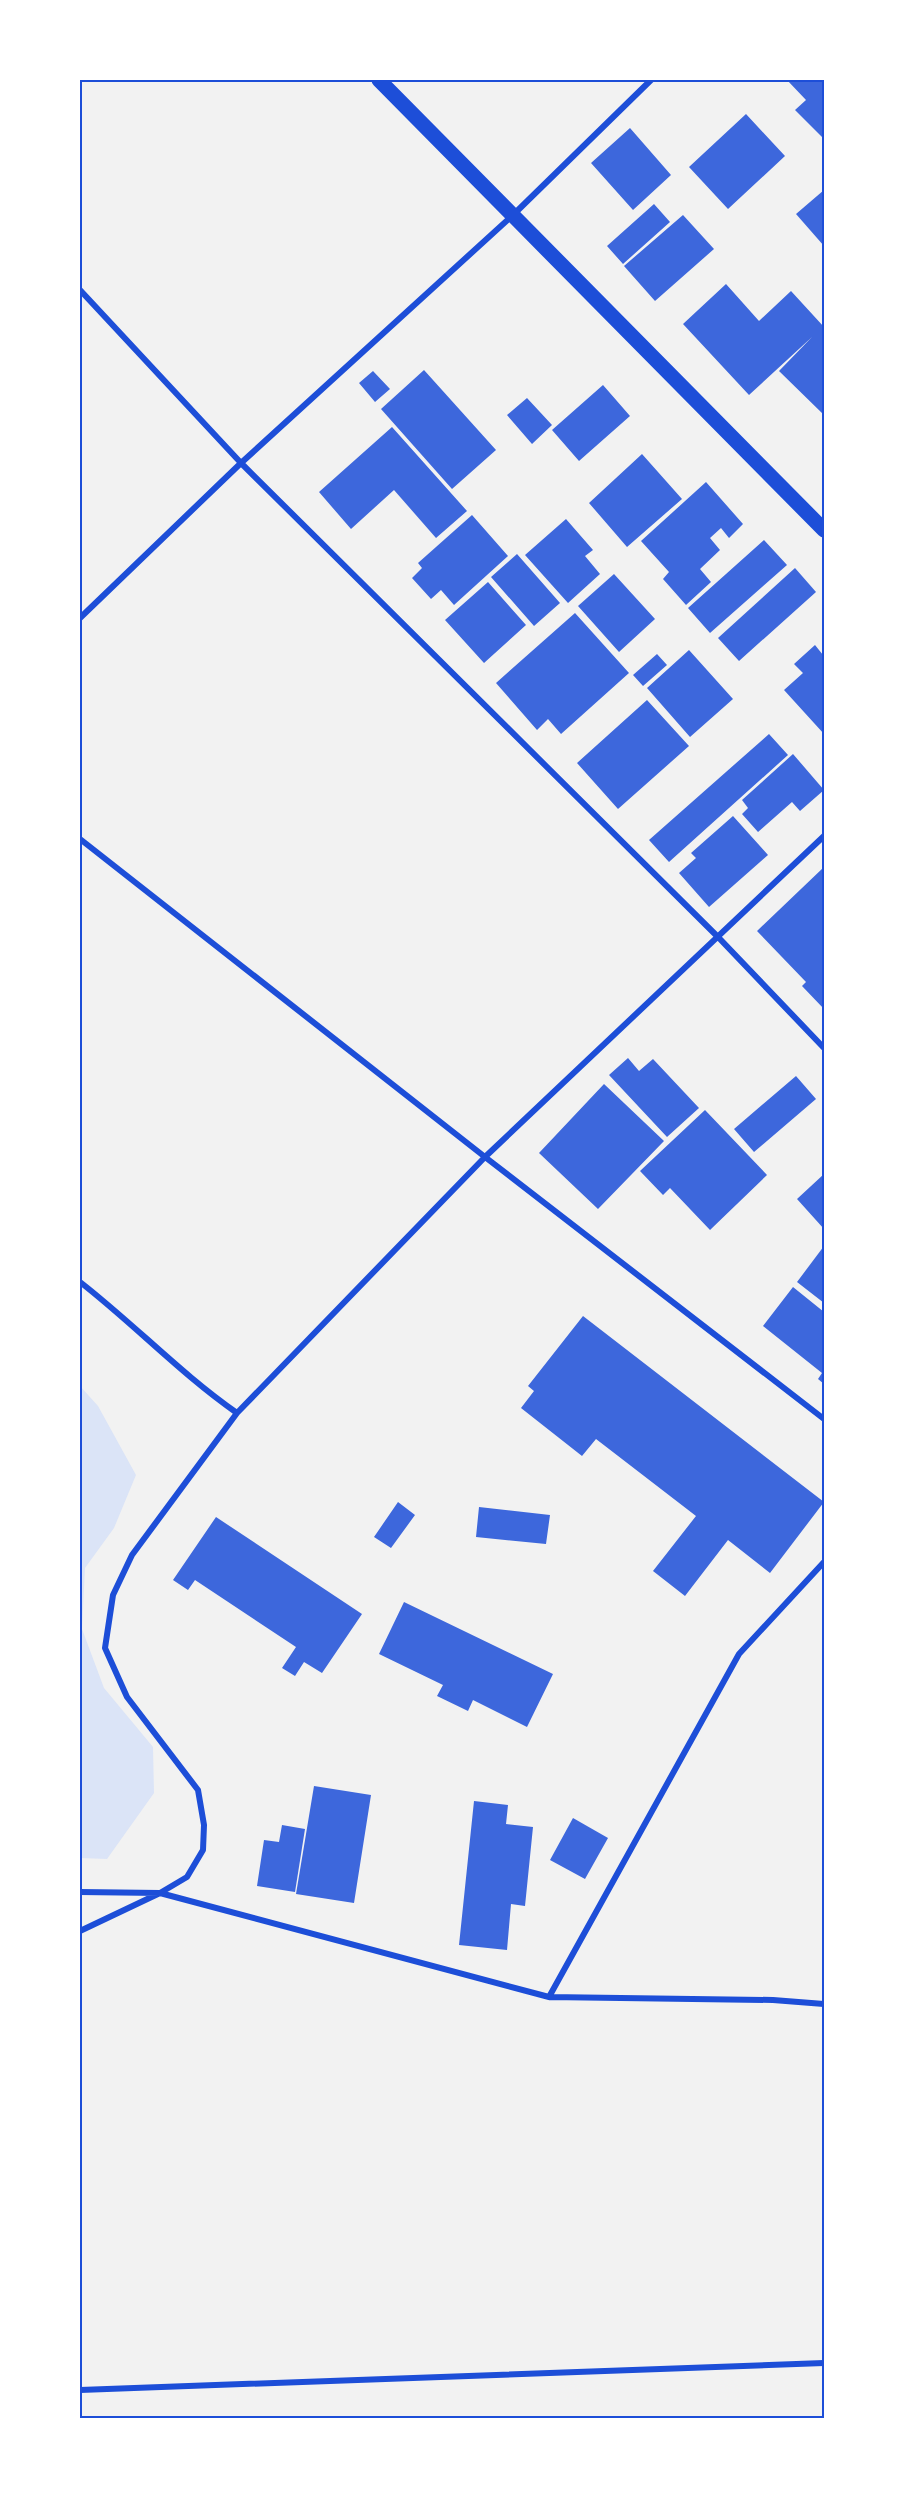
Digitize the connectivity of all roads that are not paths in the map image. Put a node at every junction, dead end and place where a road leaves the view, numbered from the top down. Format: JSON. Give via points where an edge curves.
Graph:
{"nodes":[{"id":1,"x":379,"y":80,"type":"edge"},
{"id":2,"x":651,"y":80,"type":"edge"},
{"id":3,"x":513,"y":215,"type":"junction"},
{"id":4,"x":80,"y":290,"type":"edge"},
{"id":5,"x":242,"y":463,"type":"junction"},
{"id":6,"x":825,"y":530,"type":"edge"},
{"id":7,"x":80,"y":618,"type":"edge"},
{"id":8,"x":825,"y":836,"type":"edge"},
{"id":9,"x":80,"y":839,"type":"edge"},
{"id":10,"x":719,"y":938,"type":"junction"},
{"id":11,"x":825,"y":1048,"type":"edge"},
{"id":12,"x":485,"y":1157,"type":"junction"},
{"id":13,"x":80,"y":1282,"type":"edge"},
{"id":14,"x":237,"y":1413,"type":"junction"},
{"id":15,"x":825,"y":1419,"type":"edge"},
{"id":16,"x":825,"y":1562,"type":"edge"},
{"id":17,"x":80,"y":1892,"type":"edge"},
{"id":18,"x":160,"y":1893,"type":"junction"},
{"id":19,"x":80,"y":1931,"type":"edge"},
{"id":20,"x":549,"y":1997,"type":"junction"},
{"id":21,"x":825,"y":2004,"type":"edge"},
{"id":22,"x":825,"y":2363,"type":"edge"},
{"id":23,"x":80,"y":2390,"type":"edge"}],
"edges":[{"from":1,"to":3,"type":"main road"},
{"from":2,"to":3,"type":"street"},
{"from":3,"to":5,"type":"street"},
{"from":3,"to":6,"type":"main road"},
{"from":4,"to":5,"type":"street"},
{"from":5,"to":7,"type":"street"},
{"from":5,"to":10,"type":"street"},
{"from":8,"to":10,"type":"street"},
{"from":9,"to":12,"type":"street"},
{"from":10,"to":11,"type":"street"},
{"from":10,"to":12,"type":"street"},
{"from":12,"to":14,"type":"street"},
{"from":12,"to":15,"type":"street"},
{"from":13,"to":14,"type":"street","via":[[203,1390]]},
{"from":14,"to":18,"type":"street","via":[[132,1555],[113,1595],[105,1648],[127,1697],[198,1790],[204,1825],[203,1850],[187,1877]]},
{"from":16,"to":20,"type":"street","via":[[739,1654]]},
{"from":17,"to":18,"type":"street"},
{"from":18,"to":19,"type":"street"},
{"from":18,"to":20,"type":"street"},
{"from":20,"to":21,"type":"street"},
{"from":22,"to":23,"type":"street"}]}
